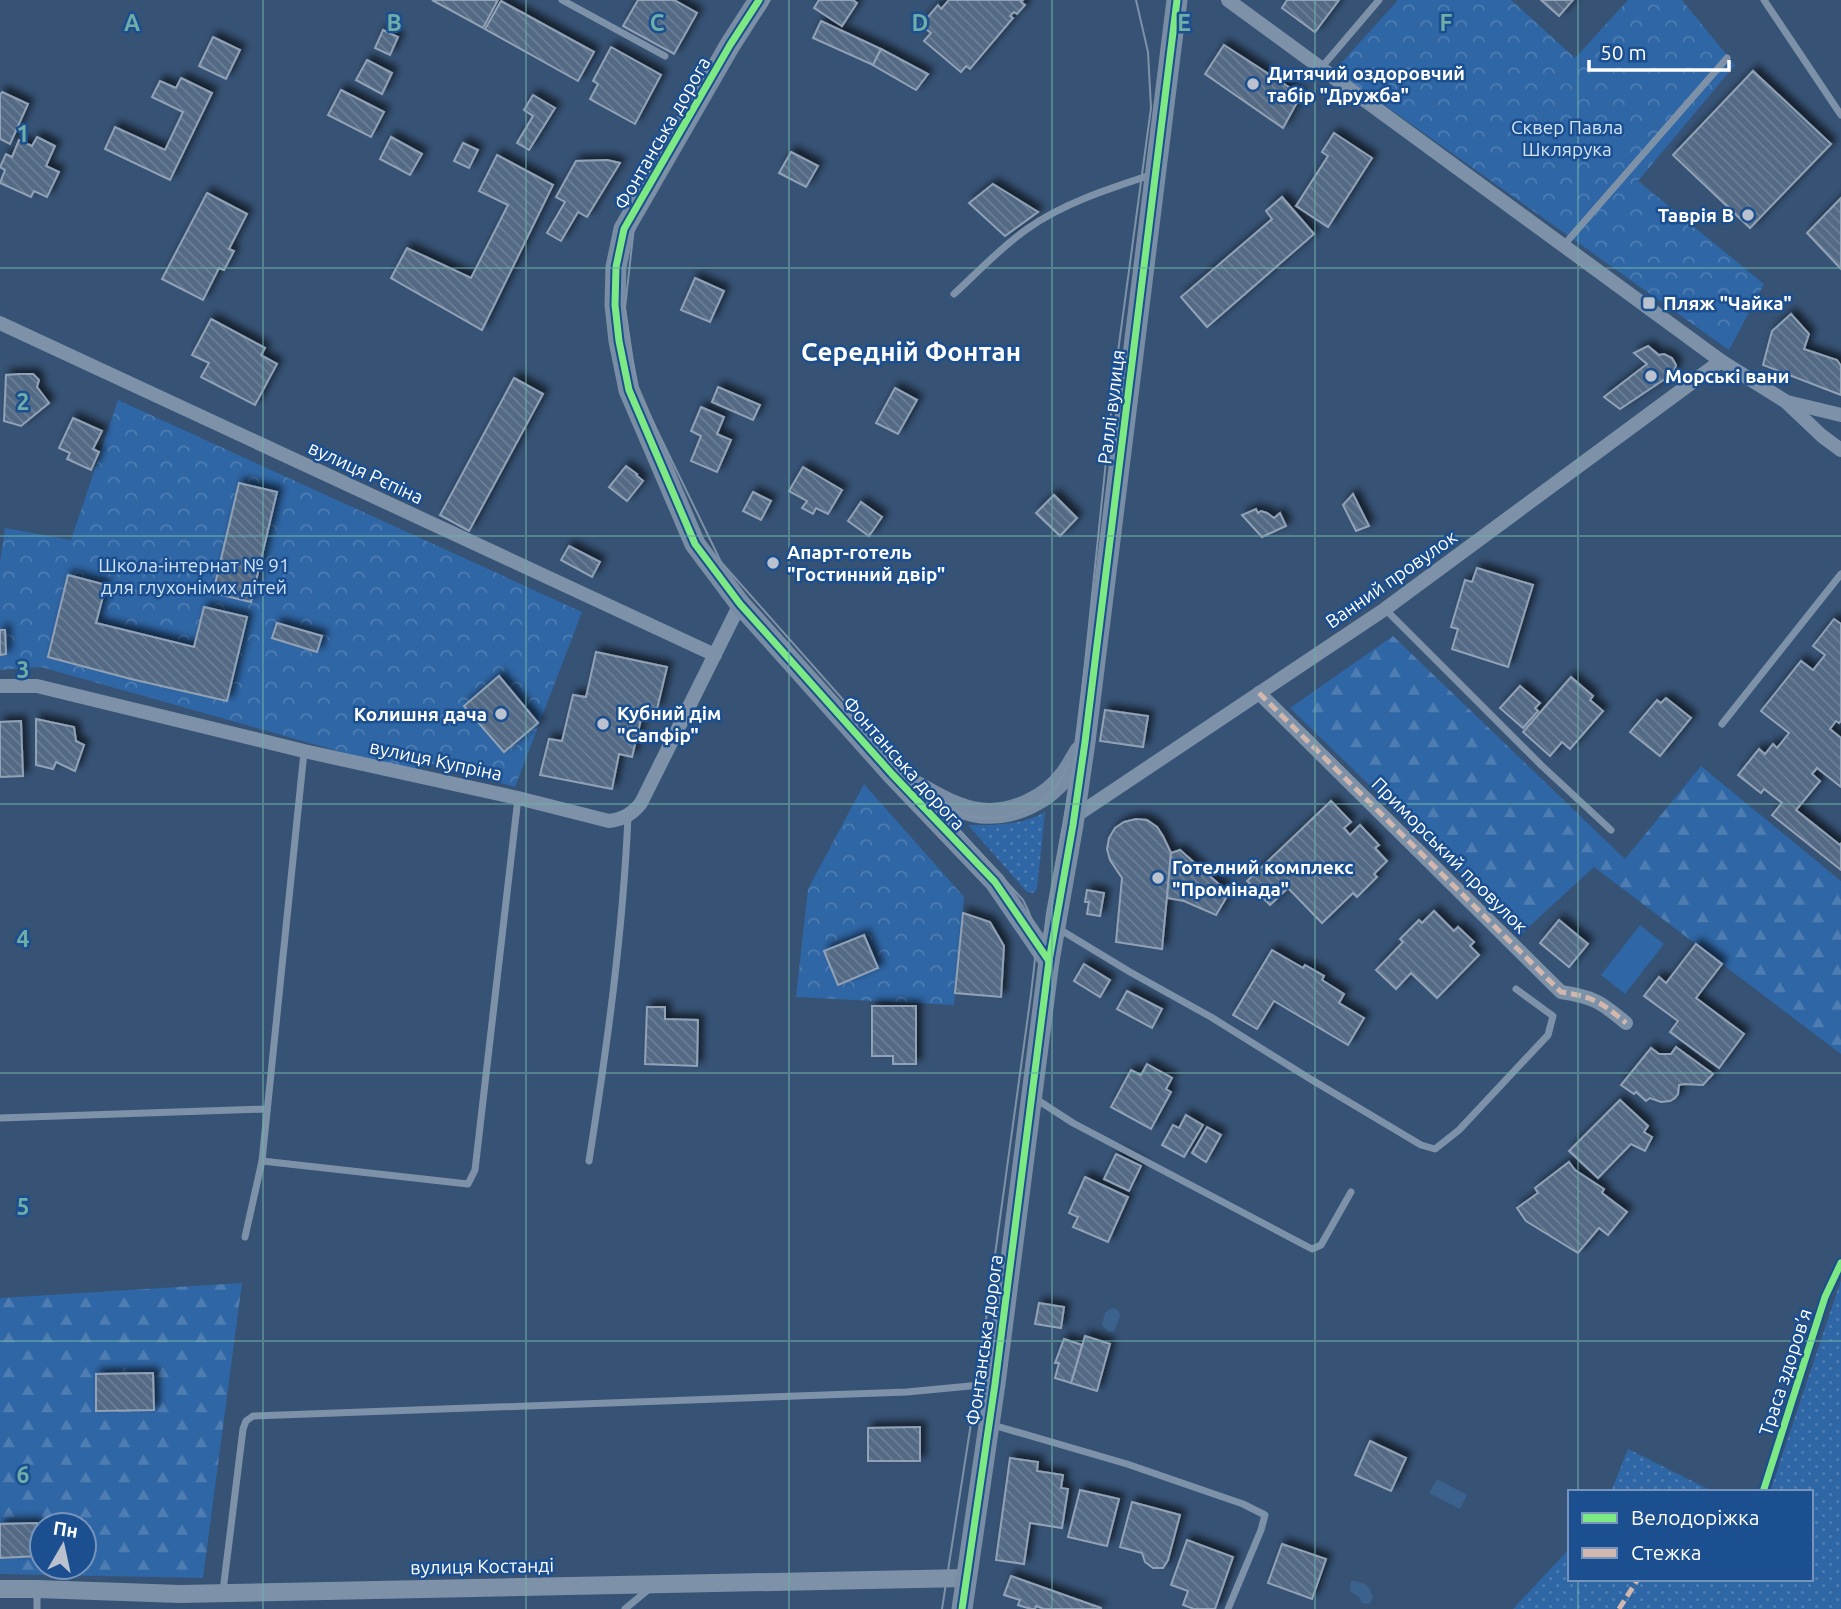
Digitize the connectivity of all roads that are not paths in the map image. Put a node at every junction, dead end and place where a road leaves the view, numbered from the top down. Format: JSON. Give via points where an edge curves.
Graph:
{"nodes":[{"id":1,"x":562,"y":0,"type":"edge"},
{"id":2,"x":760,"y":0,"type":"edge"},
{"id":3,"x":1177,"y":0,"type":"edge"},
{"id":4,"x":1228,"y":0,"type":"edge"},
{"id":5,"x":1379,"y":0,"type":"edge"},
{"id":6,"x":1763,"y":0,"type":"edge"},
{"id":7,"x":665,"y":56,"type":"dead end"},
{"id":8,"x":1727,"y":58,"type":"dead end"},
{"id":9,"x":1321,"y":69,"type":"junction"},
{"id":10,"x":1841,"y":116,"type":"edge"},
{"id":11,"x":1155,"y":174,"type":"junction"},
{"id":12,"x":1563,"y":246,"type":"junction"},
{"id":13,"x":954,"y":294,"type":"dead end"},
{"id":14,"x":0,"y":323,"type":"edge"},
{"id":15,"x":1721,"y":361,"type":"junction"},
{"id":16,"x":1786,"y":401,"type":"junction"},
{"id":17,"x":1841,"y":415,"type":"edge"},
{"id":18,"x":1841,"y":450,"type":"edge"},
{"id":19,"x":1841,"y":573,"type":"edge"},
{"id":20,"x":740,"y":604,"type":"junction"},
{"id":21,"x":1385,"y":609,"type":"junction"},
{"id":22,"x":715,"y":655,"type":"junction"},
{"id":23,"x":0,"y":686,"type":"edge"},
{"id":24,"x":1259,"y":693,"type":"junction"},
{"id":25,"x":1722,"y":724,"type":"dead end"},
{"id":26,"x":1085,"y":743,"type":"junction"},
{"id":27,"x":304,"y":751,"type":"junction"},
{"id":28,"x":892,"y":774,"type":"junction"},
{"id":29,"x":518,"y":798,"type":"junction"},
{"id":30,"x":628,"y":816,"type":"junction"},
{"id":31,"x":1074,"y":817,"type":"junction"},
{"id":32,"x":1611,"y":830,"type":"dead end"},
{"id":33,"x":1055,"y":926,"type":"junction"},
{"id":34,"x":1049,"y":961,"type":"junction"},
{"id":35,"x":1516,"y":989,"type":"dead end"},
{"id":36,"x":1626,"y":1023,"type":"dead end"},
{"id":37,"x":1032,"y":1097,"type":"junction"},
{"id":38,"x":267,"y":1109,"type":"junction"},
{"id":39,"x":0,"y":1118,"type":"edge"},
{"id":40,"x":261,"y":1161,"type":"junction"},
{"id":41,"x":589,"y":1161,"type":"dead end"},
{"id":42,"x":1351,"y":1192,"type":"dead end"},
{"id":43,"x":245,"y":1237,"type":"dead end"},
{"id":44,"x":995,"y":1384,"type":"junction"},
{"id":45,"x":989,"y":1424,"type":"junction"},
{"id":46,"x":966,"y":1578,"type":"junction"},
{"id":47,"x":655,"y":1584,"type":"junction"},
{"id":48,"x":37,"y":1588,"type":"junction"},
{"id":49,"x":0,"y":1589,"type":"edge"},
{"id":50,"x":223,"y":1593,"type":"junction"},
{"id":51,"x":37,"y":1609,"type":"edge"},
{"id":52,"x":625,"y":1609,"type":"edge"},
{"id":53,"x":962,"y":1609,"type":"edge"},
{"id":54,"x":1228,"y":1609,"type":"edge"}],
"edges":[{"from":1,"to":7,"type":"lane"},
{"from":2,"to":20,"type":"main road","name":"Фонтанська дорога","via":[[624,229],[616,267],[615,305],[629,390],[695,544]]},
{"from":3,"to":11,"type":"main road","name":"Раллі вулиця"},
{"from":4,"to":9,"type":"street"},
{"from":5,"to":9,"type":"lane"},
{"from":6,"to":10,"type":"lane"},
{"from":8,"to":12,"type":"lane"},
{"from":9,"to":12,"type":"street"},
{"from":11,"to":13,"type":"lane","via":[[1056,211],[1026,229]]},
{"from":11,"to":26,"type":"main road","name":"Раллі вулиця"},
{"from":12,"to":15,"type":"street"},
{"from":14,"to":22,"type":"street","name":"вулиця Рєпіна"},
{"from":15,"to":16,"type":"street"},
{"from":15,"to":21,"type":"street","name":"Ванний провулок"},
{"from":16,"to":17,"type":"street"},
{"from":16,"to":18,"type":"street"},
{"from":19,"to":25,"type":"lane"},
{"from":20,"to":22,"type":"street"},
{"from":20,"to":28,"type":"main road","name":"Фонтанська дорога"},
{"from":21,"to":24,"type":"street","name":"Ванний провулок"},
{"from":21,"to":32,"type":"lane"},
{"from":22,"to":30,"type":"street","via":[[641,803]]},
{"from":23,"to":27,"type":"street","name":"вулиця Купріна","via":[[37,686]]},
{"from":24,"to":31,"type":"street","name":"Ванний провулок"},
{"from":24,"to":36,"type":"street","name":"Приморський провулок","via":[[1562,992],[1602,1003]]},
{"from":26,"to":28,"type":"main road","via":[[1066,775],[1022,809],[981,813],[956,806]]},
{"from":26,"to":31,"type":"main road","name":"Раллі вулиця"},
{"from":27,"to":29,"type":"street","name":"вулиця Купріна"},
{"from":27,"to":38,"type":"lane"},
{"from":28,"to":34,"type":"main road","name":"Фонтанська дорога","via":[[995,882]]},
{"from":29,"to":30,"type":"street","name":"вулиця Купріна","via":[[609,821]]},
{"from":29,"to":40,"type":"lane","via":[[475,1170],[468,1184]]},
{"from":30,"to":41,"type":"lane","via":[[604,1070]]},
{"from":31,"to":33,"type":"main road","name":"Раллі вулиця"},
{"from":33,"to":34,"type":"main road","name":"Раллі вулиця"},
{"from":33,"to":35,"type":"lane","via":[[1435,1149],[1459,1130],[1548,1035],[1553,1016]]},
{"from":34,"to":37,"type":"main road","name":"Фонтанська дорога"},
{"from":37,"to":42,"type":"lane","via":[[1312,1249],[1321,1245]]},
{"from":37,"to":44,"type":"main road","name":"Фонтанська дорога"},
{"from":38,"to":39,"type":"lane"},
{"from":38,"to":40,"type":"lane"},
{"from":40,"to":43,"type":"lane"},
{"from":44,"to":45,"type":"main road","name":"Фонтанська дорога"},
{"from":44,"to":50,"type":"lane","via":[[907,1392],[253,1416],[243,1429]]},
{"from":45,"to":46,"type":"main road","name":"Фонтанська дорога"},
{"from":45,"to":54,"type":"lane","via":[[1127,1464],[1265,1515]]},
{"from":46,"to":47,"type":"street","name":"вулиця Костанді"},
{"from":46,"to":53,"type":"main road","name":"Фонтанська дорога"},
{"from":47,"to":50,"type":"street","name":"вулиця Костанді"},
{"from":47,"to":52,"type":"lane"},
{"from":48,"to":49,"type":"street","name":"вулиця Костанді"},
{"from":48,"to":50,"type":"street","name":"вулиця Костанді"},
{"from":48,"to":51,"type":"lane"}]}
